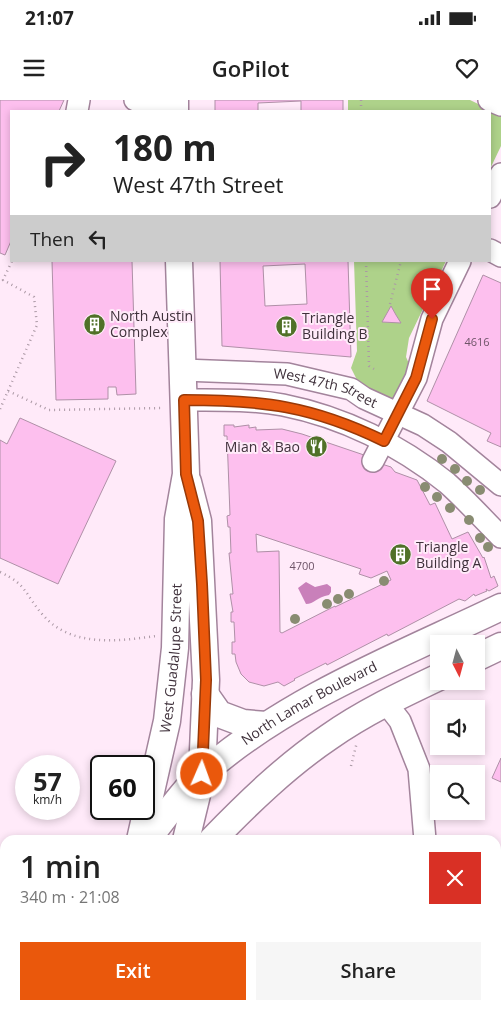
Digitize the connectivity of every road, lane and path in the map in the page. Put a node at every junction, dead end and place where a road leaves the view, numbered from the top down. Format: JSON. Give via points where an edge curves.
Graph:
{"nodes":[{"id":1,"x":124,"y":100,"type":"edge"},
{"id":2,"x":134,"y":100,"type":"edge"},
{"id":3,"x":489,"y":100,"type":"edge"},
{"id":4,"x":501,"y":106,"type":"edge"},
{"id":5,"x":170,"y":110,"type":"edge"},
{"id":6,"x":501,"y":174,"type":"edge"},
{"id":7,"x":491,"y":195,"type":"edge"},
{"id":8,"x":12,"y":262,"type":"edge"},
{"id":9,"x":179,"y":262,"type":"edge"},
{"id":10,"x":366,"y":262,"type":"edge"},
{"id":11,"x":401,"y":262,"type":"edge"},
{"id":12,"x":460,"y":262,"type":"edge"},
{"id":13,"x":390,"y":304,"type":"dead end"},
{"id":14,"x":183,"y":370,"type":"junction"},
{"id":15,"x":374,"y":370,"type":"dead end"},
{"id":16,"x":250,"y":371,"type":"junction"},
{"id":17,"x":8,"y":391,"type":"junction"},
{"id":18,"x":248,"y":401,"type":"junction"},
{"id":19,"x":173,"y":404,"type":"junction"},
{"id":20,"x":0,"y":408,"type":"edge"},
{"id":21,"x":400,"y":412,"type":"junction"},
{"id":22,"x":384,"y":441,"type":"junction"},
{"id":23,"x":373,"y":461,"type":"dead end"},
{"id":24,"x":186,"y":474,"type":"junction"},
{"id":25,"x":501,"y":486,"type":"edge"},
{"id":26,"x":501,"y":538,"type":"edge"},
{"id":27,"x":0,"y":572,"type":"edge"},
{"id":28,"x":501,"y":607,"type":"edge"},
{"id":29,"x":450,"y":631,"type":"junction"},
{"id":30,"x":159,"y":636,"type":"dead end"},
{"id":31,"x":501,"y":646,"type":"edge"},
{"id":32,"x":485,"y":654,"type":"edge"},
{"id":33,"x":430,"y":681,"type":"edge"},
{"id":34,"x":205,"y":694,"type":"junction"},
{"id":35,"x":386,"y":703,"type":"junction"},
{"id":36,"x":266,"y":725,"type":"junction"},
{"id":37,"x":360,"y":736,"type":"dead end"},
{"id":38,"x":351,"y":766,"type":"dead end"},
{"id":39,"x":202,"y":774,"type":"junction"},
{"id":40,"x":141,"y":835,"type":"edge"},
{"id":41,"x":151,"y":835,"type":"edge"},
{"id":42,"x":187,"y":835,"type":"edge"},
{"id":43,"x":217,"y":835,"type":"edge"},
{"id":44,"x":425,"y":835,"type":"edge"}],
"edges":[{"from":1,"to":2,"type":"street"},
{"from":2,"to":5,"type":"street"},
{"from":3,"to":4,"type":"street"},
{"from":6,"to":7,"type":"street"},
{"from":8,"to":17,"type":"path","via":[[3,280],[34,297],[37,325]]},
{"from":9,"to":14,"type":"main road","name":"West Guadalupe Street"},
{"from":10,"to":15,"type":"path","via":[[369,366]]},
{"from":11,"to":13,"type":"path"},
{"from":12,"to":21,"type":"street","via":[[432,319],[416,378]]},
{"from":14,"to":16,"type":"street","name":"West 47th Street"},
{"from":14,"to":19,"type":"main road","name":"West Guadalupe Street"},
{"from":16,"to":18,"type":"street","via":[[244,389]]},
{"from":16,"to":21,"type":"street","name":"West 47th Street","via":[[321,380],[352,389],[364,398]]},
{"from":17,"to":19,"type":"path","via":[[49,410]]},
{"from":17,"to":20,"type":"path"},
{"from":18,"to":19,"type":"street","name":"West 47th Street"},
{"from":18,"to":22,"type":"street","name":"West 47th Street","via":[[318,414]]},
{"from":19,"to":24,"type":"main road","name":"West Guadalupe Street"},
{"from":21,"to":22,"type":"street"},
{"from":21,"to":25,"type":"street","name":"West 47th Street","via":[[449,442]]},
{"from":22,"to":23,"type":"street"},
{"from":22,"to":26,"type":"street","name":"West 47th Street","via":[[448,484]]},
{"from":24,"to":34,"type":"main road","name":"West Guadalupe Street","via":[[198,521]]},
{"from":24,"to":40,"type":"main road","name":"West Guadalupe Street","via":[[178,519],[176,648],[167,721]]},
{"from":27,"to":30,"type":"path","via":[[28,591],[50,622],[76,636],[114,641]]},
{"from":28,"to":29,"type":"main road","name":"North Lamar Boulevard"},
{"from":29,"to":35,"type":"main road","via":[[387,681],[383,690]]},
{"from":29,"to":36,"type":"main road","name":"North Lamar Boulevard"},
{"from":31,"to":32,"type":"main road"},
{"from":33,"to":35,"type":"main road"},
{"from":34,"to":36,"type":"main road","via":[[219,714],[243,723]]},
{"from":34,"to":39,"type":"main road","name":"West Guadalupe Street"},
{"from":35,"to":43,"type":"main road","via":[[329,737],[284,772]]},
{"from":35,"to":44,"type":"street","via":[[400,721],[419,769]]},
{"from":36,"to":39,"type":"main road","name":"North Lamar Boulevard"},
{"from":37,"to":38,"type":"path"},
{"from":39,"to":41,"type":"main road","name":"North Lamar Boulevard"},
{"from":39,"to":42,"type":"main road","name":"West Guadalupe Street"}]}
